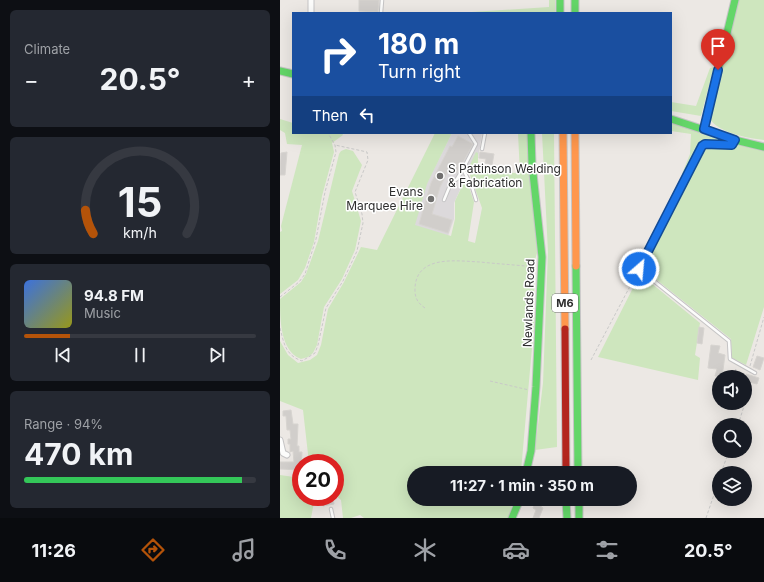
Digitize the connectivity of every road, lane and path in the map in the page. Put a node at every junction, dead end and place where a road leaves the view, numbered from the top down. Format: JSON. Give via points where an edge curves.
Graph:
{"nodes":[{"id":1,"x":311,"y":0,"type":"edge"},
{"id":2,"x":382,"y":0,"type":"edge"},
{"id":3,"x":560,"y":0,"type":"edge"},
{"id":4,"x":575,"y":0,"type":"edge"},
{"id":5,"x":735,"y":0,"type":"edge"},
{"id":6,"x":311,"y":12,"type":"edge"},
{"id":7,"x":381,"y":12,"type":"edge"},
{"id":8,"x":560,"y":12,"type":"edge"},
{"id":9,"x":575,"y":12,"type":"edge"},
{"id":10,"x":280,"y":71,"type":"edge"},
{"id":11,"x":292,"y":74,"type":"edge"},
{"id":12,"x":672,"y":119,"type":"edge"},
{"id":13,"x":704,"y":129,"type":"junction"},
{"id":14,"x":329,"y":134,"type":"edge"},
{"id":15,"x":470,"y":134,"type":"edge"},
{"id":16,"x":485,"y":134,"type":"edge"},
{"id":17,"x":531,"y":134,"type":"edge"},
{"id":18,"x":563,"y":134,"type":"edge"},
{"id":19,"x":575,"y":134,"type":"edge"},
{"id":20,"x":735,"y":140,"type":"junction"},
{"id":21,"x":335,"y":145,"type":"junction"},
{"id":22,"x":764,"y":147,"type":"edge"},
{"id":23,"x":482,"y":149,"type":"dead end"},
{"id":24,"x":463,"y":169,"type":"junction"},
{"id":25,"x":444,"y":200,"type":"dead end"},
{"id":26,"x":476,"y":200,"type":"dead end"},
{"id":27,"x":542,"y":268,"type":"junction"},
{"id":28,"x":639,"y":269,"type":"junction"},
{"id":29,"x":280,"y":297,"type":"edge"},
{"id":30,"x":425,"y":308,"type":"dead end"},
{"id":31,"x":764,"y":317,"type":"edge"},
{"id":32,"x":280,"y":328,"type":"edge"},
{"id":33,"x":591,"y":360,"type":"dead end"},
{"id":34,"x":737,"y":364,"type":"junction"},
{"id":35,"x":736,"y":370,"type":"edge"},
{"id":36,"x":749,"y":370,"type":"joint"},
{"id":37,"x":752,"y":372,"type":"edge"},
{"id":38,"x":755,"y":373,"type":"dead end"},
{"id":39,"x":490,"y":381,"type":"dead end"},
{"id":40,"x":536,"y":390,"type":"junction"},
{"id":41,"x":280,"y":440,"type":"edge"},
{"id":42,"x":284,"y":455,"type":"dead end"},
{"id":43,"x":527,"y":466,"type":"edge"},
{"id":44,"x":566,"y":466,"type":"edge"},
{"id":45,"x":578,"y":466,"type":"edge"},
{"id":46,"x":712,"y":501,"type":"edge"},
{"id":47,"x":517,"y":506,"type":"edge"},
{"id":48,"x":566,"y":506,"type":"edge"},
{"id":49,"x":579,"y":506,"type":"edge"},
{"id":50,"x":331,"y":509,"type":"dead end"},
{"id":51,"x":333,"y":518,"type":"edge"},
{"id":52,"x":512,"y":518,"type":"edge"},
{"id":53,"x":567,"y":518,"type":"edge"},
{"id":54,"x":579,"y":518,"type":"edge"},
{"id":55,"x":706,"y":518,"type":"edge"}],
"edges":[{"from":1,"to":6,"type":"street"},
{"from":2,"to":7,"type":"lane"},
{"from":3,"to":8,"type":"main road"},
{"from":4,"to":9,"type":"main road"},
{"from":5,"to":13,"type":"main road"},
{"from":10,"to":11,"type":"main road"},
{"from":12,"to":13,"type":"main road"},
{"from":13,"to":20,"type":"main road"},
{"from":14,"to":21,"type":"path"},
{"from":15,"to":24,"type":"lane","via":[[476,144]]},
{"from":16,"to":23,"type":"lane"},
{"from":17,"to":27,"type":"main road","name":"Newlands Road"},
{"from":18,"to":44,"type":"main road","number":"M6"},
{"from":19,"to":45,"type":"main road","number":"M6"},
{"from":20,"to":22,"type":"main road"},
{"from":20,"to":28,"type":"lane","via":[[732,145],[702,146]]},
{"from":21,"to":29,"type":"path","via":[[336,152],[308,266],[299,282]]},
{"from":21,"to":32,"type":"path","via":[[367,152],[368,155],[354,192],[363,223],[357,251],[343,281],[326,308],[315,354],[302,360],[296,358],[285,347]]},
{"from":24,"to":25,"type":"lane","via":[[458,179],[451,183]]},
{"from":24,"to":26,"type":"lane"},
{"from":27,"to":30,"type":"path","via":[[448,260],[433,263],[420,273],[416,283],[416,297]]},
{"from":27,"to":40,"type":"main road","name":"Newlands Road"},
{"from":28,"to":33,"type":"path"},
{"from":28,"to":34,"type":"lane","via":[[729,341],[730,359]]},
{"from":31,"to":36,"type":"path"},
{"from":34,"to":35,"type":"path"},
{"from":34,"to":36,"type":"lane"},
{"from":37,"to":38,"type":"lane"},
{"from":39,"to":40,"type":"path","via":[[524,390]]},
{"from":40,"to":43,"type":"main road","name":"Newlands Road"},
{"from":41,"to":42,"type":"street"},
{"from":46,"to":55,"type":"path"},
{"from":47,"to":52,"type":"main road"},
{"from":48,"to":53,"type":"main road"},
{"from":49,"to":54,"type":"main road"},
{"from":50,"to":51,"type":"lane"}]}
